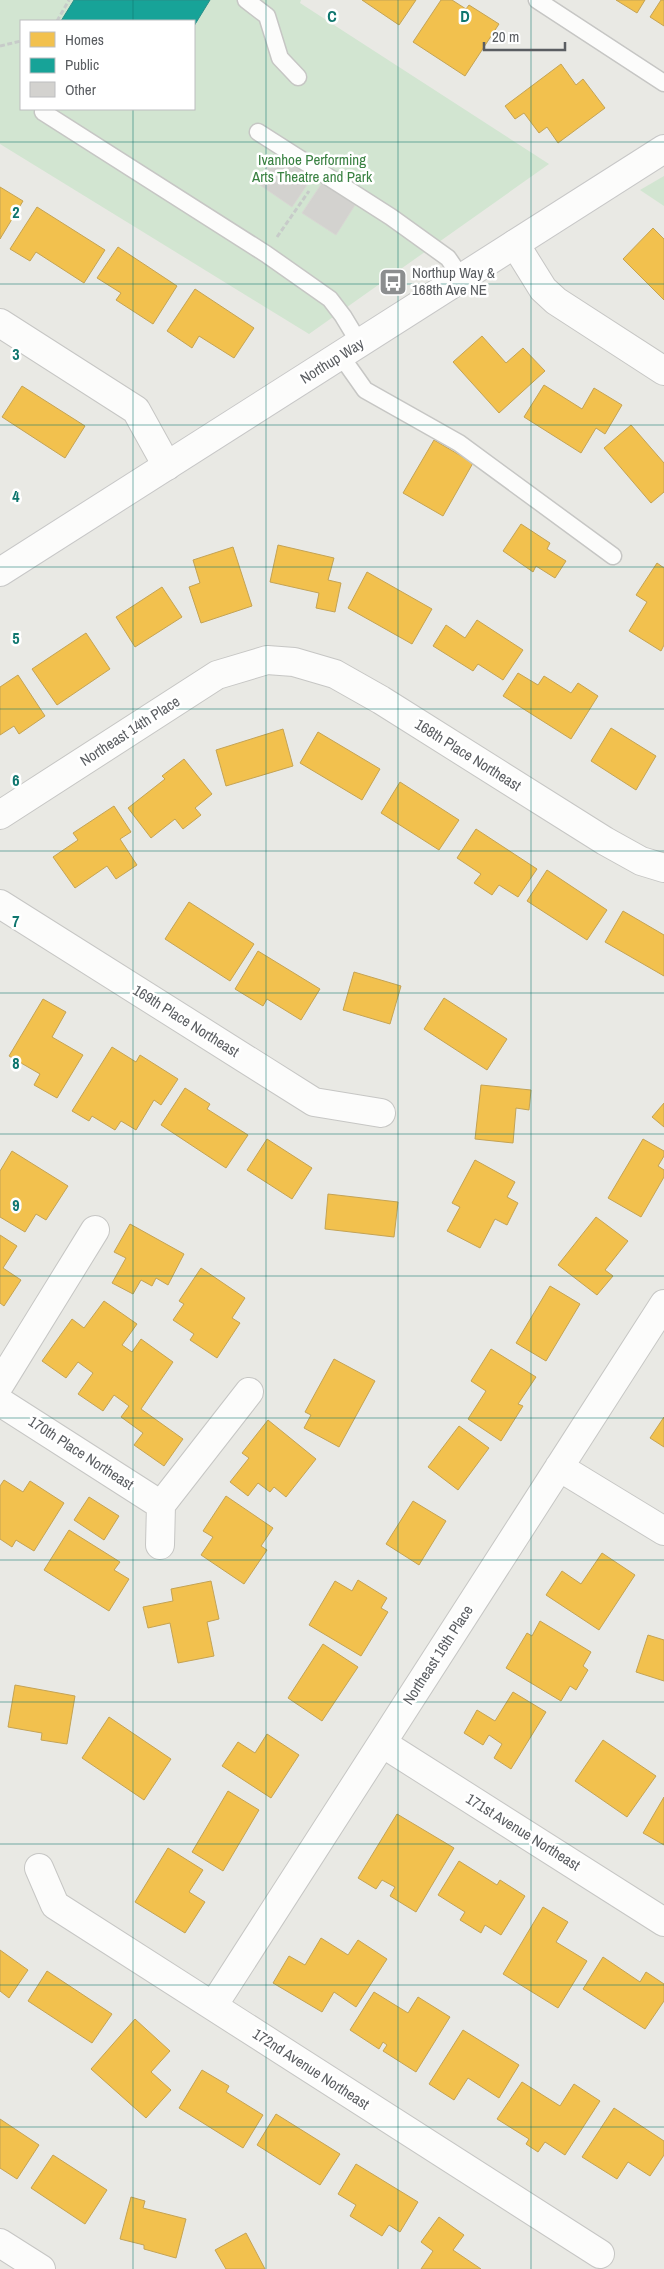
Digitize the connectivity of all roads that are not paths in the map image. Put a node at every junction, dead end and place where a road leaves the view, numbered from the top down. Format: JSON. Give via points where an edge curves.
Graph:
{"nodes":[{"id":1,"x":246,"y":0,"type":"edge"},
{"id":2,"x":537,"y":0,"type":"edge"},
{"id":3,"x":298,"y":76,"type":"dead end"},
{"id":4,"x":664,"y":83,"type":"edge"},
{"id":5,"x":44,"y":110,"type":"edge"},
{"id":6,"x":258,"y":132,"type":"dead end"},
{"id":7,"x":664,"y":149,"type":"edge"},
{"id":8,"x":515,"y":244,"type":"junction"},
{"id":9,"x":461,"y":277,"type":"junction"},
{"id":10,"x":0,"y":323,"type":"edge"},
{"id":11,"x":350,"y":350,"type":"junction"},
{"id":12,"x":664,"y":371,"type":"edge"},
{"id":13,"x":167,"y":466,"type":"junction"},
{"id":14,"x":613,"y":556,"type":"dead end"},
{"id":15,"x":0,"y":572,"type":"edge"},
{"id":16,"x":267,"y":660,"type":"joint"},
{"id":17,"x":0,"y":815,"type":"edge"},
{"id":18,"x":664,"y":868,"type":"edge"},
{"id":19,"x":0,"y":904,"type":"edge"},
{"id":20,"x":381,"y":1113,"type":"dead end"},
{"id":21,"x":95,"y":1230,"type":"dead end"},
{"id":22,"x":664,"y":1304,"type":"edge"},
{"id":23,"x":0,"y":1384,"type":"edge"},
{"id":24,"x":249,"y":1392,"type":"dead end"},
{"id":25,"x":0,"y":1402,"type":"edge"},
{"id":26,"x":559,"y":1467,"type":"junction"},
{"id":27,"x":161,"y":1505,"type":"junction"},
{"id":28,"x":664,"y":1531,"type":"edge"},
{"id":29,"x":160,"y":1545,"type":"dead end"},
{"id":30,"x":382,"y":1743,"type":"junction"},
{"id":31,"x":40,"y":1868,"type":"dead end"},
{"id":32,"x":664,"y":1922,"type":"edge"},
{"id":33,"x":213,"y":2006,"type":"junction"},
{"id":34,"x":0,"y":2243,"type":"edge"},
{"id":35,"x":600,"y":2254,"type":"dead end"},
{"id":36,"x":41,"y":2269,"type":"edge"}],
"edges":[{"from":1,"to":3,"type":"lane","via":[[267,16],[280,58]]},
{"from":2,"to":4,"type":"lane"},
{"from":5,"to":11,"type":"lane","via":[[330,299],[343,316]]},
{"from":6,"to":9,"type":"lane","via":[[360,196],[448,258]]},
{"from":7,"to":8,"type":"street","name":"Northup Way"},
{"from":8,"to":9,"type":"street","name":"Northup Way"},
{"from":8,"to":12,"type":"street","via":[[543,289],[556,301]]},
{"from":9,"to":11,"type":"street","name":"Northup Way"},
{"from":10,"to":13,"type":"street","via":[[136,410]]},
{"from":11,"to":13,"type":"street","name":"Northup Way"},
{"from":11,"to":14,"type":"lane","via":[[366,390],[459,443]]},
{"from":13,"to":15,"type":"street","name":"Northup Way"},
{"from":16,"to":17,"type":"street","name":"Northeast 14th Place","via":[[217,675]]},
{"from":16,"to":18,"type":"street","name":"168th Place Northeast","via":[[294,662],[335,674],[605,842],[641,861]]},
{"from":19,"to":20,"type":"street","name":"169th Place Northeast","via":[[314,1102]]},
{"from":21,"to":23,"type":"street"},
{"from":22,"to":26,"type":"street","name":"Northeast 16th Place"},
{"from":24,"to":27,"type":"street"},
{"from":25,"to":27,"type":"street","name":"170th Place Northeast"},
{"from":26,"to":28,"type":"street"},
{"from":26,"to":30,"type":"street","name":"Northeast 16th Place"},
{"from":27,"to":29,"type":"street"},
{"from":30,"to":32,"type":"street","name":"171st Avenue Northeast"},
{"from":30,"to":33,"type":"street","name":"Northeast 16th Place"},
{"from":31,"to":33,"type":"street","name":"172nd Avenue Northeast","via":[[55,1906]]},
{"from":33,"to":35,"type":"street","name":"172nd Avenue Northeast"},
{"from":34,"to":36,"type":"street"}]}
